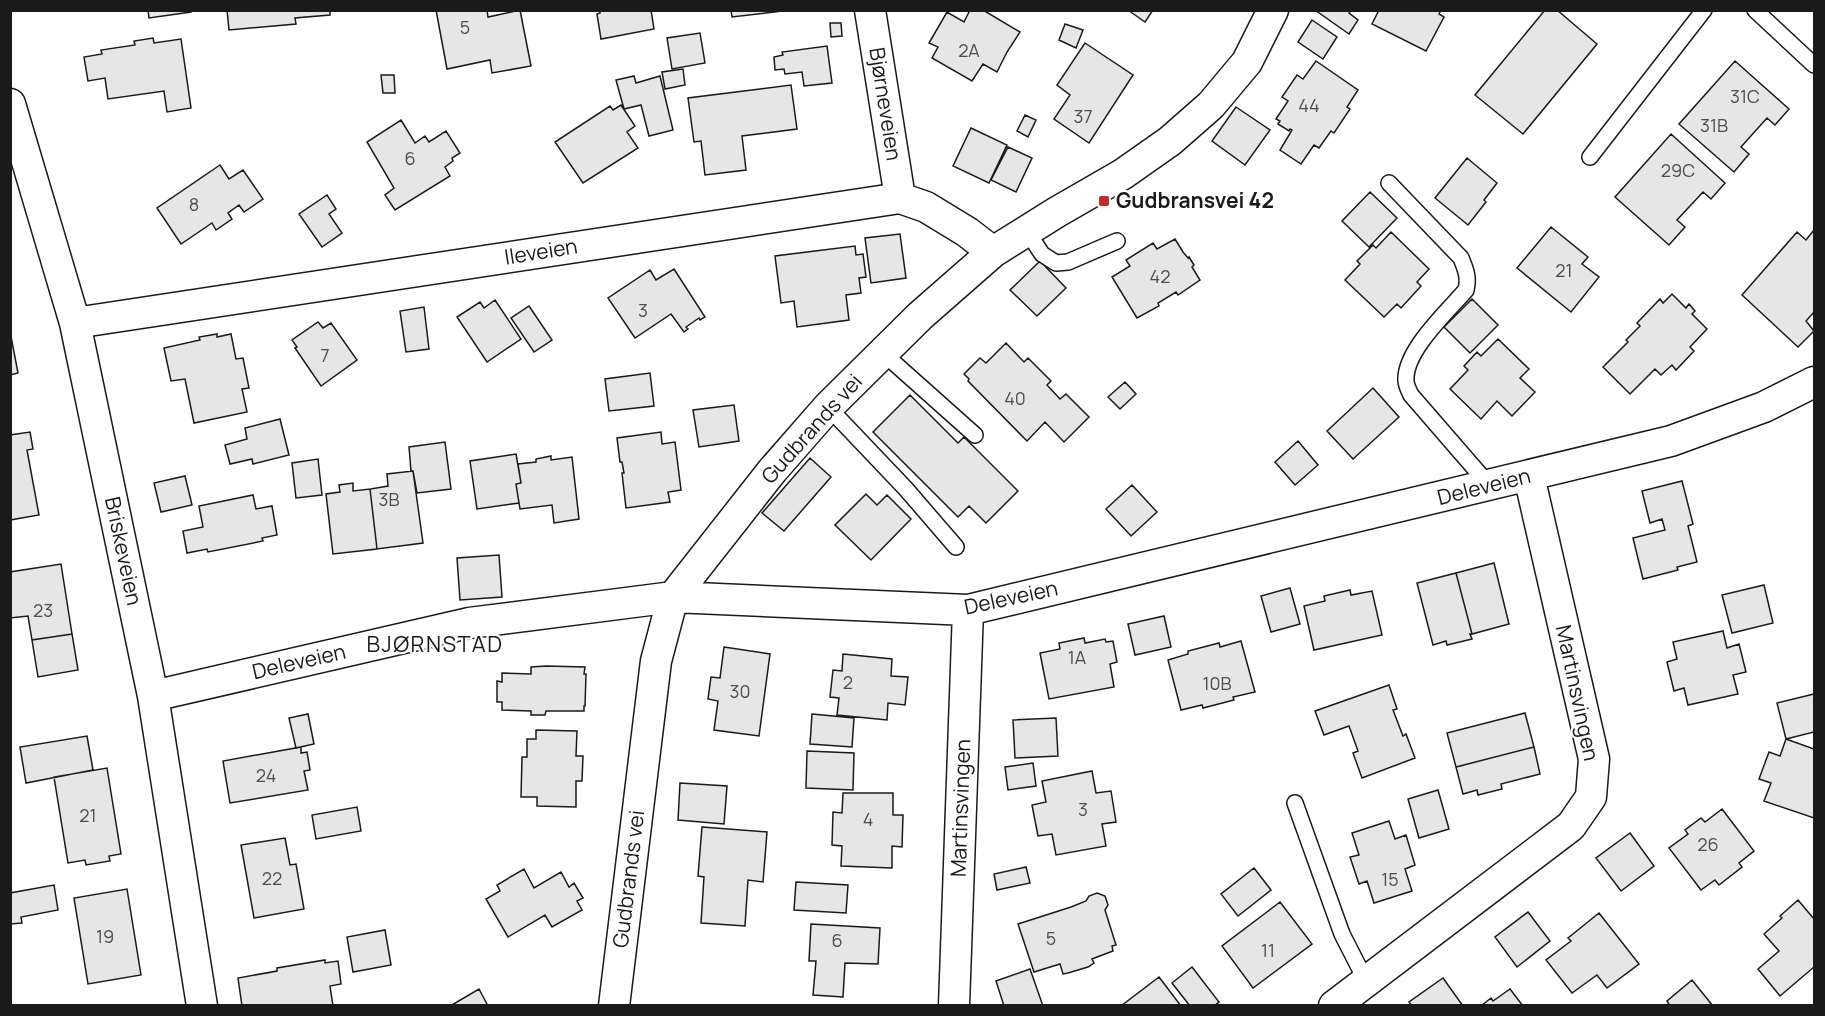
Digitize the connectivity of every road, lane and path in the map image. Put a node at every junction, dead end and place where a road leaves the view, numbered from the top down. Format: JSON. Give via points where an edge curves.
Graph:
{"nodes":[{"id":1,"x":870,"y":10,"type":"edge"},
{"id":2,"x":1273,"y":10,"type":"edge"},
{"id":3,"x":1704,"y":10,"type":"edge"},
{"id":4,"x":1755,"y":10,"type":"edge"},
{"id":5,"x":1815,"y":65,"type":"edge"},
{"id":6,"x":10,"y":104,"type":"edge"},
{"id":7,"x":1590,"y":158,"type":"dead end"},
{"id":8,"x":1389,"y":183,"type":"dead end"},
{"id":9,"x":900,"y":198,"type":"junction"},
{"id":10,"x":1027,"y":231,"type":"junction"},
{"id":11,"x":1117,"y":241,"type":"dead end"},
{"id":12,"x":993,"y":252,"type":"junction"},
{"id":13,"x":75,"y":323,"type":"junction"},
{"id":14,"x":883,"y":353,"type":"junction"},
{"id":15,"x":1815,"y":382,"type":"edge"},
{"id":16,"x":828,"y":406,"type":"junction"},
{"id":17,"x":975,"y":435,"type":"dead end"},
{"id":18,"x":1529,"y":476,"type":"junction"},
{"id":19,"x":1489,"y":485,"type":"junction"},
{"id":20,"x":956,"y":547,"type":"dead end"},
{"id":21,"x":673,"y":597,"type":"junction"},
{"id":22,"x":968,"y":610,"type":"junction"},
{"id":23,"x":153,"y":696,"type":"junction"},
{"id":24,"x":1295,"y":803,"type":"dead end"},
{"id":25,"x":1366,"y":981,"type":"junction"},
{"id":26,"x":202,"y":1005,"type":"edge"},
{"id":27,"x":614,"y":1005,"type":"edge"},
{"id":28,"x":954,"y":1005,"type":"edge"},
{"id":29,"x":1334,"y":1005,"type":"edge"}],
"edges":[{"from":1,"to":9,"type":"street","name":"Bjørneveien"},
{"from":2,"to":10,"type":"street","name":"Gudbrands vei","via":[[1247,62],[1211,105],[1170,141],[1123,174]]},
{"from":3,"to":7,"type":"lane"},
{"from":4,"to":5,"type":"lane"},
{"from":6,"to":13,"type":"street","name":"Briskeveien"},
{"from":8,"to":19,"type":"lane","via":[[1461,258],[1468,283],[1416,347],[1406,382],[1411,395]]},
{"from":9,"to":12,"type":"street","name":"Ileveien","via":[[926,207]]},
{"from":9,"to":13,"type":"street","name":"Ileveien"},
{"from":10,"to":11,"type":"lane","via":[[1042,254],[1056,263],[1068,262]]},
{"from":10,"to":12,"type":"street","name":"Gudbrands vei"},
{"from":12,"to":14,"type":"street","name":"Gudbrands vei"},
{"from":13,"to":23,"type":"street","name":"Briskeveien"},
{"from":14,"to":16,"type":"street","name":"Gudbrands vei"},
{"from":14,"to":17,"type":"lane"},
{"from":15,"to":18,"type":"street","name":"Deleveien","via":[[1764,407],[1671,441]]},
{"from":16,"to":20,"type":"lane"},
{"from":16,"to":21,"type":"street","name":"Gudbrands vei"},
{"from":18,"to":19,"type":"street","name":"Deleveien"},
{"from":18,"to":25,"type":"street","name":"Martinsvingen","via":[[1594,759],[1591,797],[1571,826]]},
{"from":19,"to":22,"type":"street","name":"Deleveien"},
{"from":21,"to":22,"type":"street","name":"Deleveien"},
{"from":21,"to":23,"type":"street","name":"Deleveien","via":[[469,623]]},
{"from":21,"to":27,"type":"street","name":"Gudbrands vei","via":[[656,661]]},
{"from":22,"to":28,"type":"street","name":"Martinsvingen"},
{"from":23,"to":26,"type":"street","name":"Briskeveien"},
{"from":24,"to":25,"type":"lane","via":[[1342,934]]},
{"from":25,"to":29,"type":"street","name":"Martinsvingen"}]}
